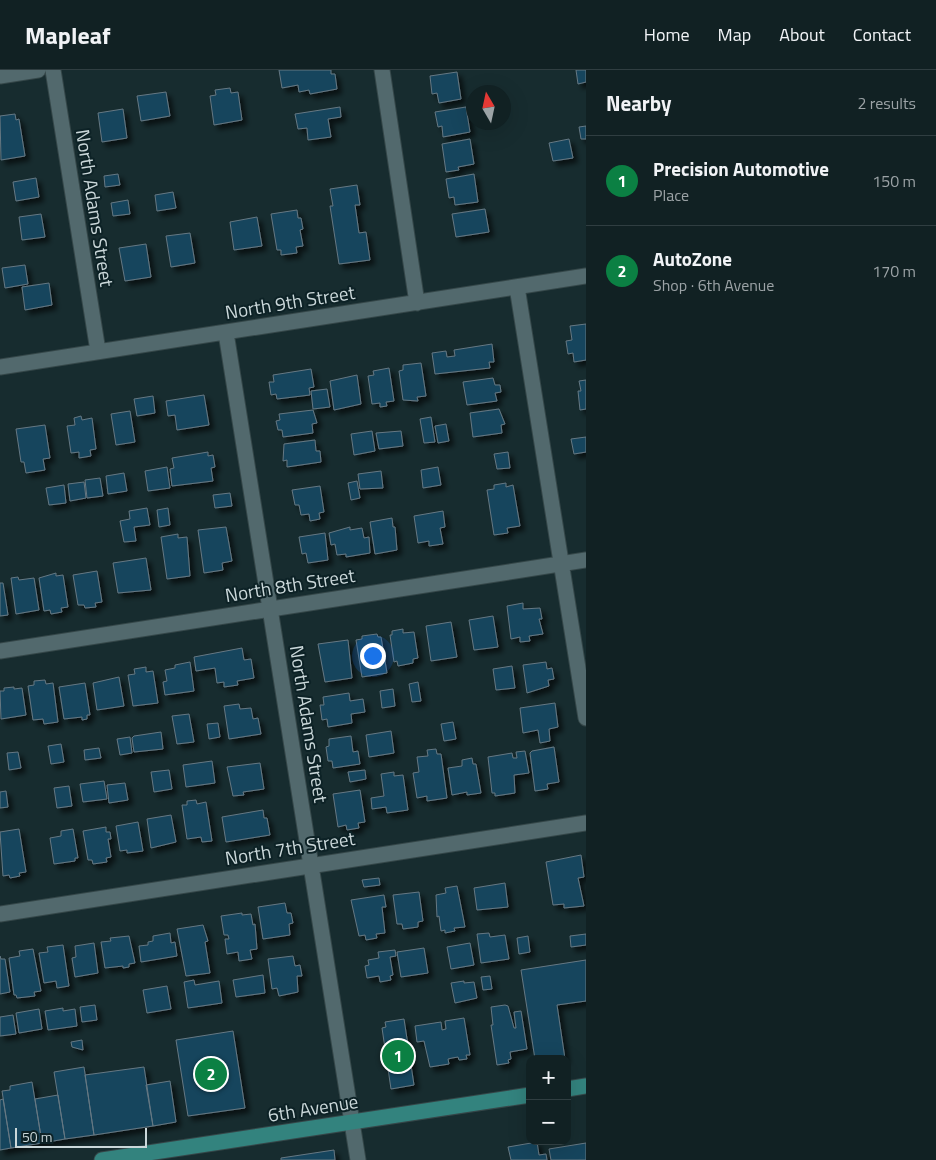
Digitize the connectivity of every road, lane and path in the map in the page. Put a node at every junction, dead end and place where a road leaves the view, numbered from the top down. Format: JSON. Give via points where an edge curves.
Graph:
{"nodes":[{"id":1,"x":38,"y":70,"type":"edge"},
{"id":2,"x":53,"y":70,"type":"edge"},
{"id":3,"x":382,"y":70,"type":"edge"},
{"id":4,"x":0,"y":76,"type":"edge"},
{"id":5,"x":586,"y":276,"type":"edge"},
{"id":6,"x":517,"y":287,"type":"junction"},
{"id":7,"x":417,"y":303,"type":"junction"},
{"id":8,"x":226,"y":333,"type":"junction"},
{"id":9,"x":98,"y":351,"type":"junction"},
{"id":10,"x":0,"y":366,"type":"edge"},
{"id":11,"x":586,"y":560,"type":"edge"},
{"id":12,"x":562,"y":564,"type":"junction"},
{"id":13,"x":270,"y":608,"type":"junction"},
{"id":14,"x":0,"y":651,"type":"edge"},
{"id":15,"x":586,"y":718,"type":"edge"},
{"id":16,"x":586,"y":823,"type":"edge"},
{"id":17,"x":311,"y":864,"type":"junction"},
{"id":18,"x":0,"y":914,"type":"edge"},
{"id":19,"x":586,"y":1086,"type":"edge"},
{"id":20,"x":571,"y":1088,"type":"edge"},
{"id":21,"x":526,"y":1096,"type":"edge"},
{"id":22,"x":352,"y":1122,"type":"junction"},
{"id":23,"x":102,"y":1160,"type":"edge"},
{"id":24,"x":358,"y":1160,"type":"edge"}],
"edges":[{"from":1,"to":4,"type":"street"},
{"from":2,"to":9,"type":"street","name":"North Adams Street"},
{"from":3,"to":7,"type":"street"},
{"from":5,"to":6,"type":"street","name":"North 9th Street"},
{"from":6,"to":7,"type":"street","name":"North 9th Street"},
{"from":6,"to":12,"type":"street"},
{"from":7,"to":8,"type":"street","name":"North 9th Street"},
{"from":8,"to":9,"type":"street","name":"North 9th Street"},
{"from":8,"to":13,"type":"street","name":"North Adams Street"},
{"from":9,"to":10,"type":"street","name":"North 9th Street"},
{"from":11,"to":12,"type":"street","name":"North 8th Street"},
{"from":12,"to":13,"type":"street","name":"North 8th Street"},
{"from":12,"to":15,"type":"street"},
{"from":13,"to":14,"type":"street","name":"North 8th Street"},
{"from":13,"to":17,"type":"street","name":"North Adams Street"},
{"from":16,"to":17,"type":"street","name":"North 7th Street"},
{"from":17,"to":18,"type":"street","name":"North 7th Street"},
{"from":17,"to":22,"type":"street","name":"North Adams Street"},
{"from":19,"to":20,"type":"main road"},
{"from":21,"to":22,"type":"main road","name":"6th Avenue"},
{"from":22,"to":23,"type":"main road","name":"6th Avenue"},
{"from":22,"to":24,"type":"street","name":"North Adams Street"}]}
